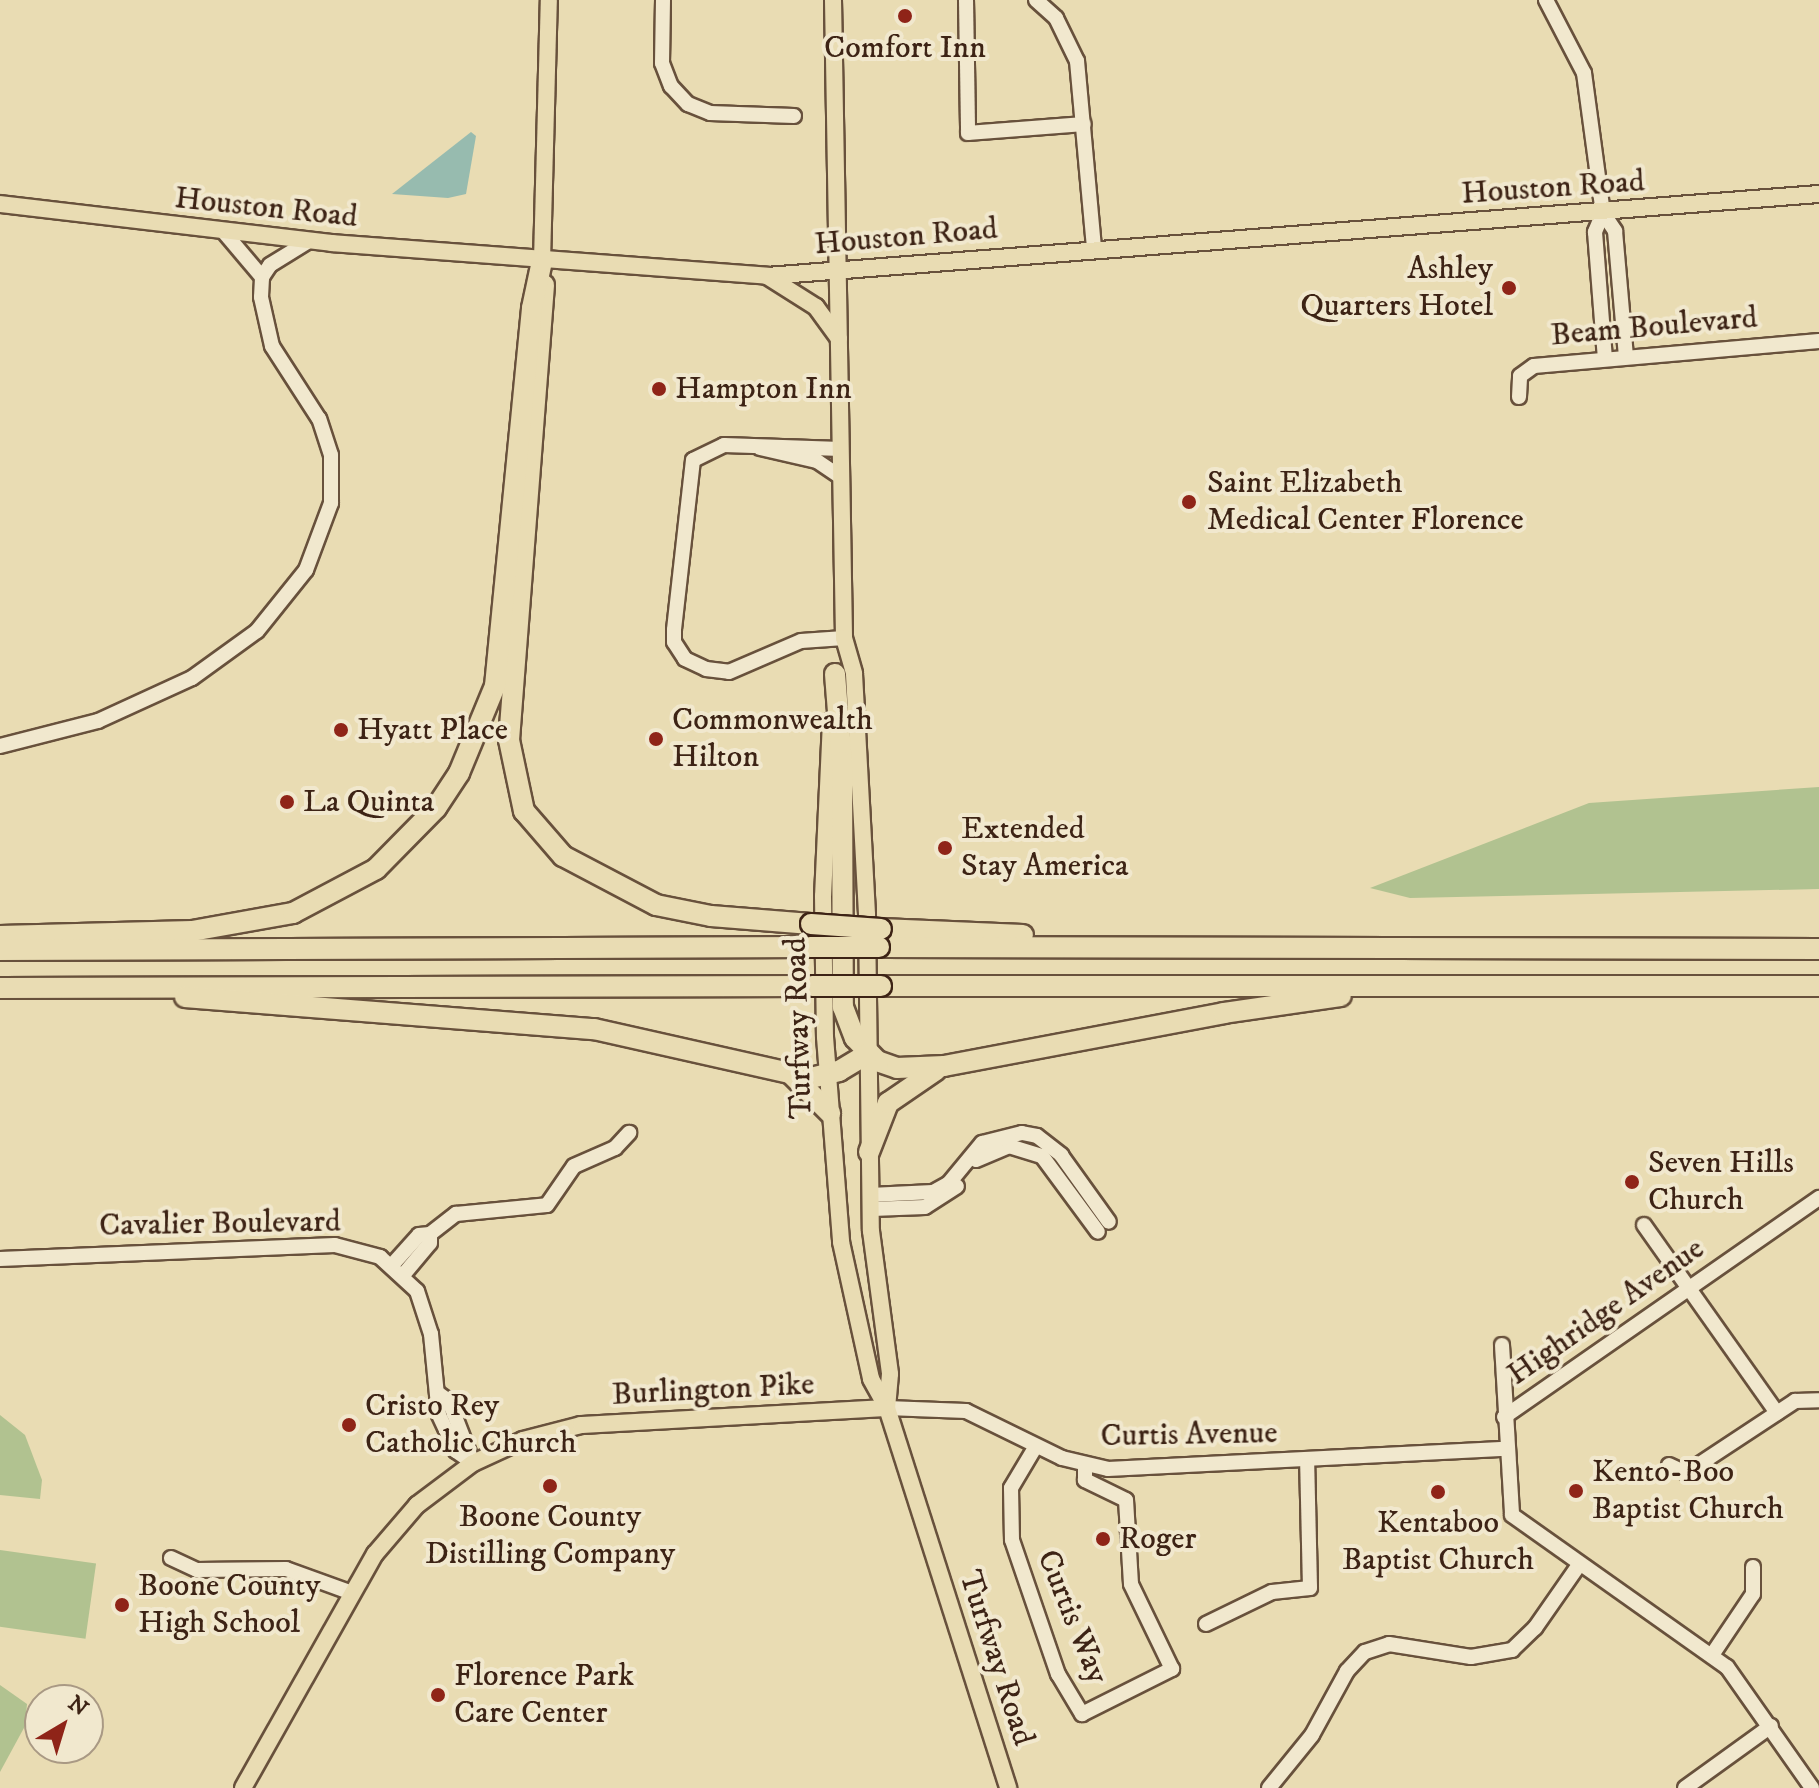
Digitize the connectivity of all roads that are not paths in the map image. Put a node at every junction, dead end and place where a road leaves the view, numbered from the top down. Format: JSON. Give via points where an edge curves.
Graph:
{"nodes":[{"id":1,"x":549,"y":0,"type":"edge"},
{"id":2,"x":663,"y":0,"type":"edge"},
{"id":3,"x":833,"y":0,"type":"edge"},
{"id":4,"x":966,"y":0,"type":"edge"},
{"id":5,"x":1036,"y":0,"type":"edge"},
{"id":6,"x":1546,"y":0,"type":"edge"},
{"id":7,"x":794,"y":116,"type":"dead end"},
{"id":8,"x":1084,"y":124,"type":"junction"},
{"id":9,"x":1819,"y":194,"type":"edge"},
{"id":10,"x":0,"y":204,"type":"edge"},
{"id":11,"x":1603,"y":213,"type":"junction"},
{"id":12,"x":224,"y":232,"type":"junction"},
{"id":13,"x":309,"y":241,"type":"junction"},
{"id":14,"x":1094,"y":249,"type":"junction"},
{"id":15,"x":542,"y":261,"type":"junction"},
{"id":16,"x":836,"y":274,"type":"junction"},
{"id":17,"x":767,"y":276,"type":"junction"},
{"id":18,"x":262,"y":277,"type":"junction"},
{"id":19,"x":839,"y":339,"type":"junction"},
{"id":20,"x":1819,"y":341,"type":"edge"},
{"id":21,"x":1626,"y":356,"type":"junction"},
{"id":22,"x":1605,"y":358,"type":"junction"},
{"id":23,"x":1519,"y":397,"type":"dead end"},
{"id":24,"x":759,"y":448,"type":"junction"},
{"id":25,"x":841,"y":449,"type":"junction"},
{"id":26,"x":841,"y":477,"type":"junction"},
{"id":27,"x":844,"y":638,"type":"junction"},
{"id":28,"x":835,"y":674,"type":"junction"},
{"id":29,"x":0,"y":746,"type":"edge"},
{"id":30,"x":0,"y":936,"type":"edge"},
{"id":31,"x":880,"y":938,"type":"junction"},
{"id":32,"x":1819,"y":949,"type":"edge"},
{"id":33,"x":0,"y":950,"type":"edge"},
{"id":34,"x":138,"y":986,"type":"junction"},
{"id":35,"x":1819,"y":986,"type":"edge"},
{"id":36,"x":0,"y":988,"type":"edge"},
{"id":37,"x":1381,"y":988,"type":"junction"},
{"id":38,"x":867,"y":1054,"type":"junction"},
{"id":39,"x":944,"y":1066,"type":"junction"},
{"id":40,"x":789,"y":1073,"type":"junction"},
{"id":41,"x":827,"y":1076,"type":"junction"},
{"id":42,"x":830,"y":1113,"type":"junction"},
{"id":43,"x":629,"y":1133,"type":"dead end"},
{"id":44,"x":869,"y":1152,"type":"junction"},
{"id":45,"x":1819,"y":1198,"type":"edge"},
{"id":46,"x":871,"y":1202,"type":"junction"},
{"id":47,"x":1644,"y":1225,"type":"dead end"},
{"id":48,"x":1103,"y":1227,"type":"dead end"},
{"id":49,"x":430,"y":1234,"type":"junction"},
{"id":50,"x":0,"y":1259,"type":"edge"},
{"id":51,"x":393,"y":1264,"type":"junction"},
{"id":52,"x":404,"y":1274,"type":"junction"},
{"id":53,"x":1690,"y":1288,"type":"junction"},
{"id":54,"x":1502,"y":1345,"type":"dead end"},
{"id":55,"x":1819,"y":1400,"type":"edge"},
{"id":56,"x":887,"y":1408,"type":"junction"},
{"id":57,"x":1777,"y":1413,"type":"junction"},
{"id":58,"x":1504,"y":1417,"type":"junction"},
{"id":59,"x":1036,"y":1446,"type":"junction"},
{"id":60,"x":1505,"y":1449,"type":"junction"},
{"id":61,"x":1307,"y":1460,"type":"junction"},
{"id":62,"x":473,"y":1463,"type":"junction"},
{"id":63,"x":1085,"y":1465,"type":"junction"},
{"id":64,"x":1669,"y":1465,"type":"dead end"},
{"id":65,"x":171,"y":1558,"type":"dead end"},
{"id":66,"x":1579,"y":1565,"type":"junction"},
{"id":67,"x":1753,"y":1567,"type":"dead end"},
{"id":68,"x":352,"y":1593,"type":"junction"},
{"id":69,"x":1206,"y":1624,"type":"dead end"},
{"id":70,"x":1712,"y":1655,"type":"junction"},
{"id":71,"x":1771,"y":1726,"type":"junction"},
{"id":72,"x":243,"y":1788,"type":"edge"},
{"id":73,"x":1008,"y":1788,"type":"edge"},
{"id":74,"x":1269,"y":1788,"type":"edge"},
{"id":75,"x":1685,"y":1788,"type":"edge"},
{"id":76,"x":1812,"y":1788,"type":"edge"}],
"edges":[{"from":1,"to":15,"type":"main road"},
{"from":2,"to":7,"type":"street","via":[[662,63],[667,79],[688,104],[710,113]]},
{"from":3,"to":16,"type":"main road","name":"Turfway Road"},
{"from":4,"to":8,"type":"street","via":[[968,133]]},
{"from":5,"to":8,"type":"street","via":[[1056,18],[1074,49]]},
{"from":6,"to":11,"type":"street","via":[[1584,73]]},
{"from":8,"to":14,"type":"street"},
{"from":9,"to":11,"type":"main road","name":"Houston Road"},
{"from":10,"to":12,"type":"main road","name":"Houston Road"},
{"from":11,"to":14,"type":"main road","name":"Houston Road"},
{"from":11,"to":21,"type":"street","via":[[1615,231]]},
{"from":11,"to":22,"type":"street","via":[[1595,232]]},
{"from":12,"to":13,"type":"main road","name":"Houston Road"},
{"from":12,"to":18,"type":"street"},
{"from":13,"to":15,"type":"main road","name":"Houston Road"},
{"from":13,"to":18,"type":"street","via":[[280,257]]},
{"from":14,"to":16,"type":"main road","name":"Houston Road"},
{"from":15,"to":17,"type":"main road","name":"Houston Road"},
{"from":15,"to":30,"type":"highway","via":[[532,308],[495,686],[459,773],[436,808],[376,869],[293,913],[192,931]]},
{"from":15,"to":31,"type":"highway","bridge":true,"via":[[546,310],[509,740],[524,811],[563,856],[656,905]]},
{"from":16,"to":17,"type":"main road","name":"Houston Road"},
{"from":16,"to":19,"type":"main road","name":"Turfway Road"},
{"from":17,"to":19,"type":"main road","via":[[816,307]]},
{"from":18,"to":29,"type":"street","via":[[266,331],[319,419],[331,455],[331,503],[306,570],[273,616],[243,645],[172,690],[61,733]]},
{"from":19,"to":25,"type":"main road","name":"Turfway Road"},
{"from":20,"to":21,"type":"street","name":"Beam Boulevard"},
{"from":21,"to":22,"type":"street","name":"Beam Boulevard"},
{"from":22,"to":23,"type":"street","name":"Beam Boulevard","via":[[1534,366],[1520,376]]},
{"from":24,"to":25,"type":"street","via":[[783,444]]},
{"from":24,"to":26,"type":"street","via":[[817,461]]},
{"from":24,"to":27,"type":"street","via":[[711,448],[693,460],[674,642],[695,666],[729,672],[792,644]]},
{"from":25,"to":26,"type":"main road","name":"Turfway Road"},
{"from":26,"to":27,"type":"main road","name":"Turfway Road"},
{"from":27,"to":28,"type":"main road","name":"Turfway Road"},
{"from":27,"to":38,"type":"main road","name":"Turfway Road","via":[[854,674],[867,915]]},
{"from":28,"to":38,"type":"highway","via":[[842,762],[843,1007],[847,1025]]},
{"from":28,"to":41,"type":"main road","name":"Turfway Road","via":[[823,896]]},
{"from":31,"to":32,"type":"highway","via":[[1033,936],[1081,949]]},
{"from":31,"to":33,"type":"highway","bridge":true,"via":[[810,947]]},
{"from":34,"to":36,"type":"highway"},
{"from":34,"to":37,"type":"highway","bridge":true},
{"from":34,"to":40,"type":"highway","via":[[204,1000],[594,1029]]},
{"from":35,"to":37,"type":"highway"},
{"from":37,"to":39,"type":"highway"},
{"from":38,"to":39,"type":"highway","via":[[897,1068]]},
{"from":38,"to":41,"type":"highway"},
{"from":38,"to":44,"type":"main road","name":"Turfway Road"},
{"from":39,"to":44,"type":"highway","via":[[888,1103]]},
{"from":40,"to":41,"type":"highway"},
{"from":40,"to":42,"type":"highway"},
{"from":41,"to":42,"type":"main road","name":"Turfway Road"},
{"from":42,"to":56,"type":"main road","name":"Turfway Road","via":[[834,1199],[853,1314],[871,1379]]},
{"from":43,"to":49,"type":"street","via":[[615,1148],[574,1166],[547,1205],[456,1214]]},
{"from":44,"to":46,"type":"main road","name":"Turfway Road"},
{"from":45,"to":53,"type":"street","name":"Highridge Avenue"},
{"from":46,"to":48,"type":"street","via":[[909,1210],[941,1201],[984,1152],[1009,1146],[1032,1151],[1054,1166]]},
{"from":46,"to":56,"type":"main road","name":"Turfway Road","via":[[890,1374]]},
{"from":47,"to":53,"type":"street"},
{"from":49,"to":51,"type":"street","via":[[419,1235]]},
{"from":49,"to":52,"type":"street","via":[[430,1243]]},
{"from":50,"to":51,"type":"street","name":"Cavalier Boulevard","via":[[335,1245],[368,1251]]},
{"from":51,"to":52,"type":"street","name":"Cavalier Boulevard"},
{"from":52,"to":62,"type":"street","name":"Cavalier Boulevard","via":[[426,1311],[439,1394],[449,1401]]},
{"from":53,"to":57,"type":"street"},
{"from":53,"to":58,"type":"street","name":"Highridge Avenue"},
{"from":54,"to":58,"type":"street"},
{"from":55,"to":57,"type":"street","via":[[1803,1398]]},
{"from":56,"to":59,"type":"street","name":"Curtis Avenue","via":[[966,1411]]},
{"from":56,"to":62,"type":"main road","name":"Burlington Pike","via":[[581,1425],[523,1440]]},
{"from":56,"to":73,"type":"main road","name":"Turfway Road"},
{"from":57,"to":64,"type":"street","via":[[1691,1471],[1681,1473]]},
{"from":58,"to":60,"type":"street"},
{"from":59,"to":63,"type":"street","name":"Curtis Avenue"},
{"from":59,"to":63,"type":"street","name":"Curtis Way","via":[[1011,1488],[1012,1540],[1058,1674],[1082,1714],[1172,1669],[1131,1584],[1126,1500],[1085,1480]]},
{"from":60,"to":61,"type":"street","name":"Curtis Avenue"},
{"from":60,"to":66,"type":"street","via":[[1512,1515]]},
{"from":61,"to":63,"type":"street","name":"Curtis Avenue","via":[[1129,1469]]},
{"from":61,"to":69,"type":"street","via":[[1310,1588],[1272,1592]]},
{"from":62,"to":68,"type":"main road","name":"Burlington Pike","via":[[402,1520]]},
{"from":65,"to":68,"type":"street","via":[[197,1570],[286,1569]]},
{"from":66,"to":70,"type":"street"},
{"from":66,"to":74,"type":"street","via":[[1535,1628],[1512,1650],[1471,1657],[1389,1644],[1365,1652],[1347,1671],[1312,1735]]},
{"from":67,"to":70,"type":"street","via":[[1753,1594]]},
{"from":68,"to":72,"type":"main road","name":"Burlington Pike"},
{"from":70,"to":71,"type":"street","via":[[1736,1677]]},
{"from":71,"to":75,"type":"street"},
{"from":71,"to":76,"type":"street"}]}
